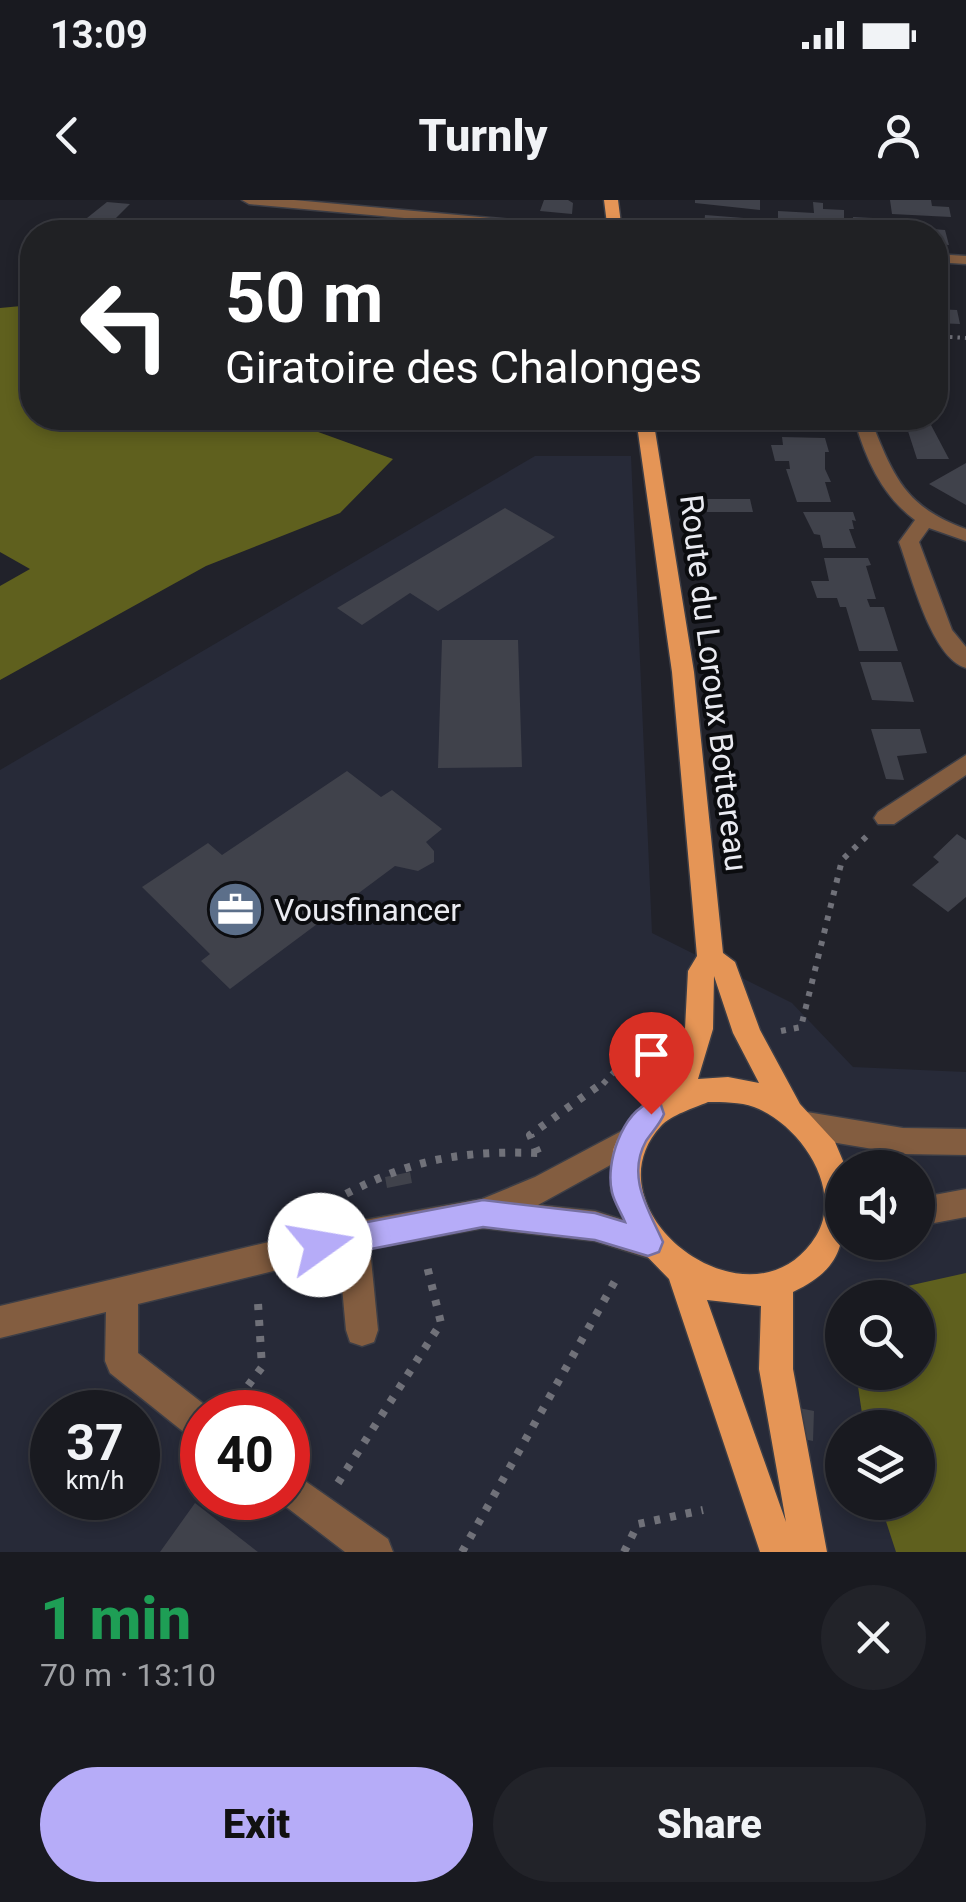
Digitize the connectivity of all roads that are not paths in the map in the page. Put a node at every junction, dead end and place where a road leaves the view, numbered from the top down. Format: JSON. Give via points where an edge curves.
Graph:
{"nodes":[{"id":1,"x":249,"y":200,"type":"edge"},
{"id":2,"x":468,"y":220,"type":"edge"},
{"id":3,"x":646,"y":430,"type":"edge"},
{"id":4,"x":866,"y":430,"type":"edge"},
{"id":5,"x":926,"y":518,"type":"junction"},
{"id":6,"x":966,"y":535,"type":"edge"},
{"id":7,"x":966,"y":661,"type":"edge"},
{"id":8,"x":966,"y":763,"type":"edge"},
{"id":9,"x":886,"y":818,"type":"road end"},
{"id":10,"x":710,"y":958,"type":"junction"},
{"id":11,"x":679,"y":1096,"type":"junction"},
{"id":12,"x":798,"y":1118,"type":"junction"},
{"id":13,"x":633,"y":1138,"type":"junction"},
{"id":14,"x":966,"y":1142,"type":"edge"},
{"id":15,"x":825,"y":1157,"type":"edge"},
{"id":16,"x":966,"y":1202,"type":"edge"},
{"id":17,"x":935,"y":1208,"type":"edge"},
{"id":18,"x":483,"y":1214,"type":"junction"},
{"id":19,"x":353,"y":1237,"type":"junction"},
{"id":20,"x":648,"y":1242,"type":"junction"},
{"id":21,"x":825,"y":1252,"type":"edge"},
{"id":22,"x":682,"y":1272,"type":"junction"},
{"id":23,"x":777,"y":1286,"type":"junction"},
{"id":24,"x":122,"y":1292,"type":"junction"},
{"id":25,"x":0,"y":1322,"type":"edge"},
{"id":26,"x":362,"y":1330,"type":"dead end"},
{"id":27,"x":180,"y":1407,"type":"edge"},
{"id":28,"x":310,"y":1504,"type":"edge"},
{"id":29,"x":375,"y":1552,"type":"edge"},
{"id":30,"x":778,"y":1552,"type":"edge"},
{"id":31,"x":809,"y":1552,"type":"edge"}],
"edges":[{"from":1,"to":2,"type":"street"},
{"from":3,"to":10,"type":"main road","name":"Route du Loroux Bottereau","via":[[682,672]]},
{"from":4,"to":5,"type":"street","via":[[886,484]]},
{"from":5,"to":6,"type":"street"},
{"from":5,"to":7,"type":"street","via":[[908,542],[942,632]]},
{"from":8,"to":9,"type":"street"},
{"from":10,"to":11,"type":"main road","name":"Route du Loroux Bottereau","via":[[701,971],[699,1029]]},
{"from":10,"to":12,"type":"main road","name":"Route du Loroux Bottereau","via":[[726,970],[748,1033]]},
{"from":11,"to":12,"type":"main road","via":[[734,1090]]},
{"from":11,"to":13,"type":"main road","via":[[651,1114]]},
{"from":12,"to":14,"type":"street","via":[[903,1141]]},
{"from":12,"to":15,"type":"main road"},
{"from":13,"to":18,"type":"street"},
{"from":13,"to":20,"type":"main road","via":[[625,1191]]},
{"from":16,"to":17,"type":"street"},
{"from":18,"to":19,"type":"street"},
{"from":18,"to":20,"type":"street","via":[[595,1226]]},
{"from":19,"to":24,"type":"street"},
{"from":19,"to":26,"type":"street"},
{"from":20,"to":22,"type":"main road"},
{"from":21,"to":23,"type":"main road"},
{"from":22,"to":23,"type":"main road","via":[[745,1290]]},
{"from":22,"to":30,"type":"main road"},
{"from":23,"to":31,"type":"main road","via":[[776,1369]]},
{"from":24,"to":25,"type":"street"},
{"from":24,"to":27,"type":"street","via":[[122,1361]]},
{"from":28,"to":29,"type":"street"}]}
